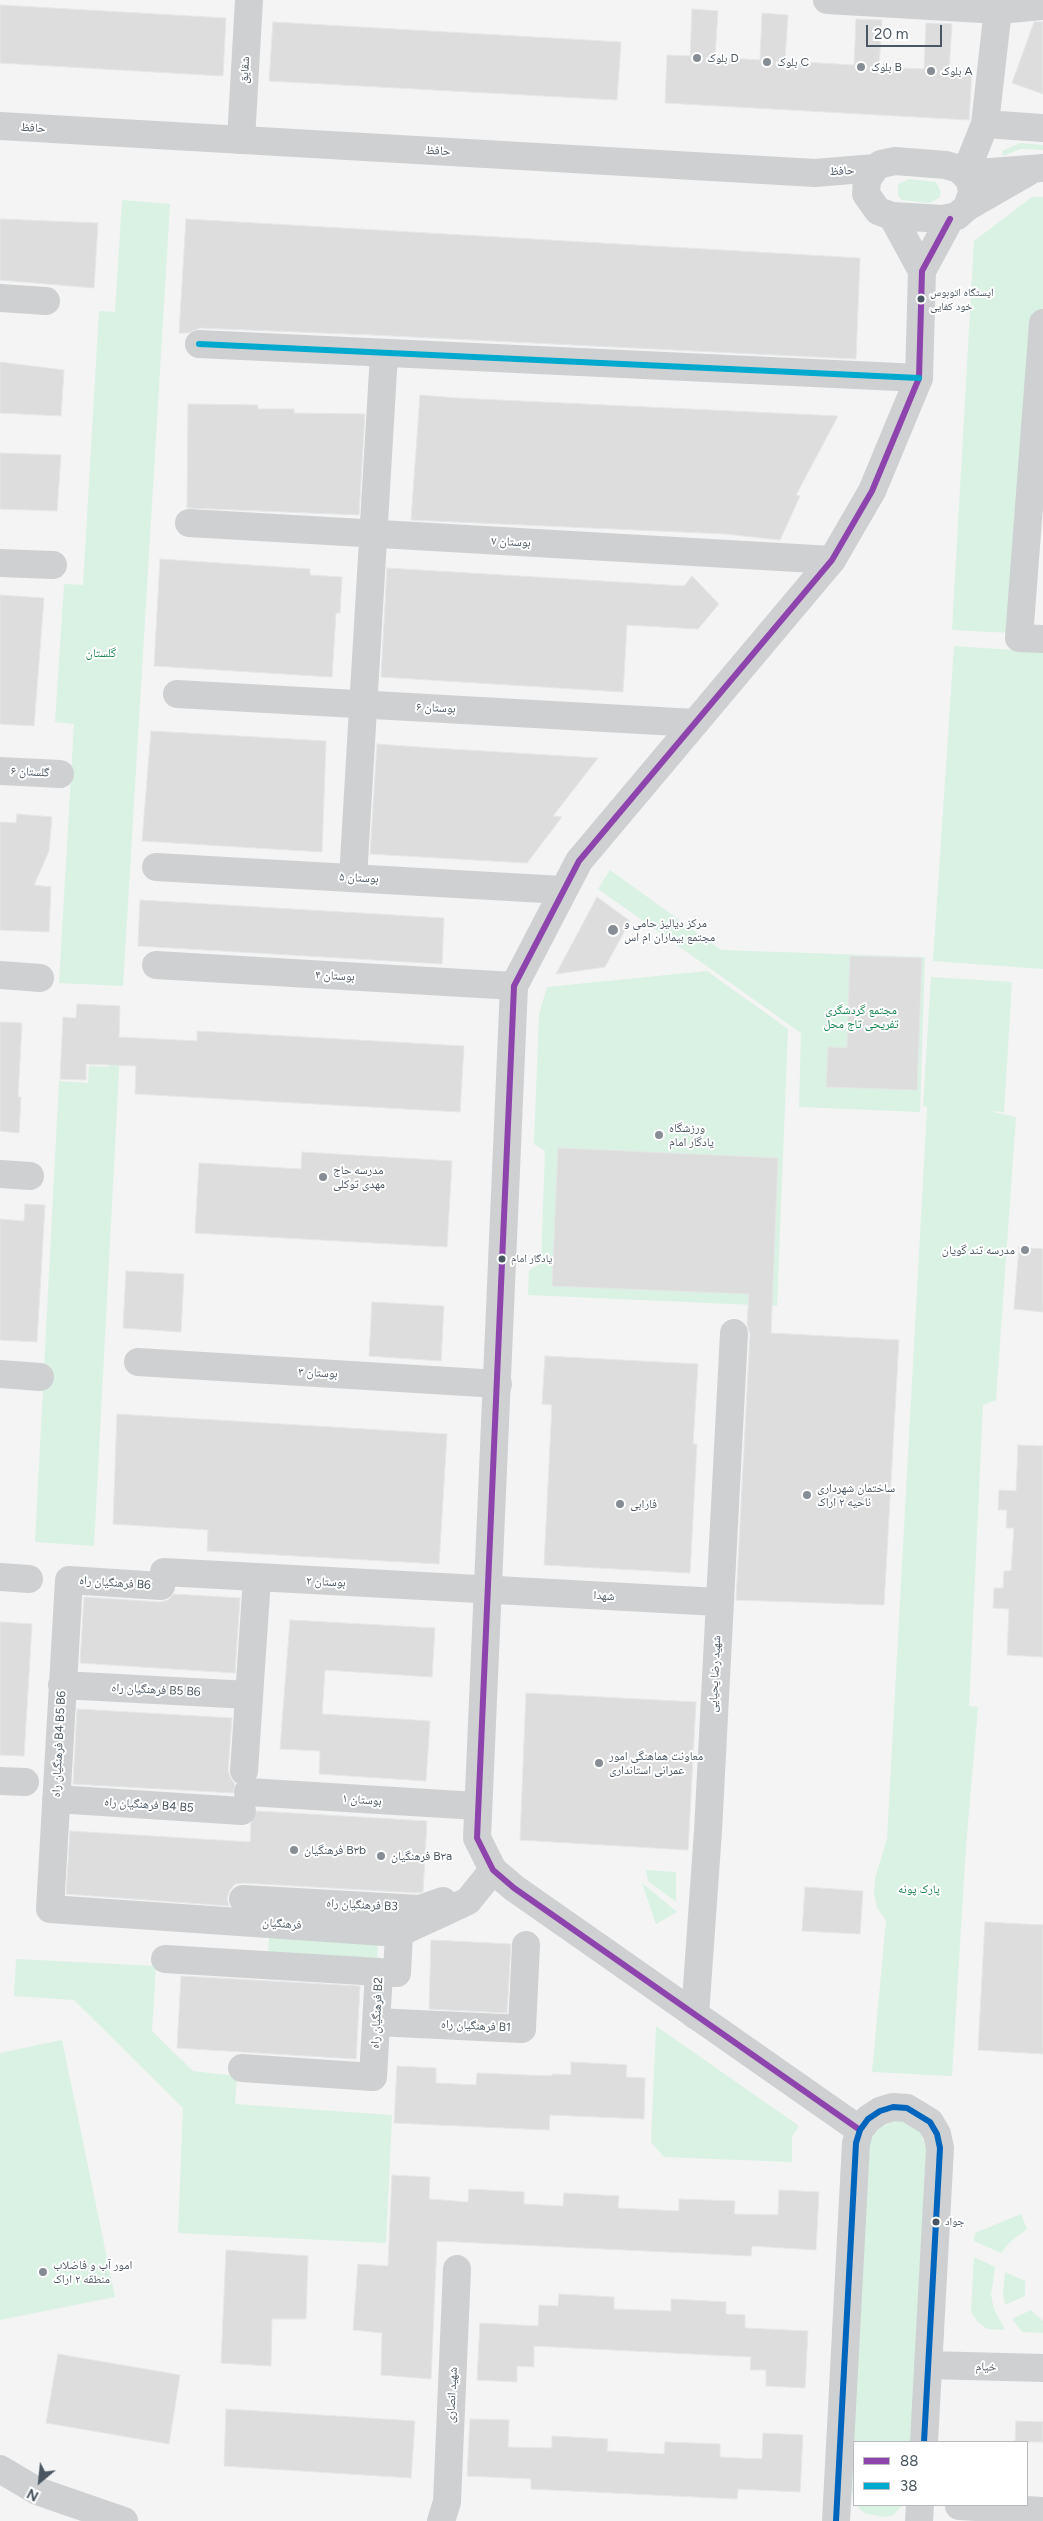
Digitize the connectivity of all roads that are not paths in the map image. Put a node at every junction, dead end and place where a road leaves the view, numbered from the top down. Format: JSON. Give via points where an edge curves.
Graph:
{"nodes":[{"id":1,"x":249,"y":0,"type":"edge"},
{"id":2,"x":827,"y":0,"type":"edge"},
{"id":3,"x":999,"y":5,"type":"edge"},
{"id":4,"x":1043,"y":6,"type":"edge"},
{"id":5,"x":985,"y":124,"type":"junction"},
{"id":6,"x":0,"y":126,"type":"edge"},
{"id":7,"x":1043,"y":128,"type":"edge"},
{"id":8,"x":241,"y":140,"type":"junction"},
{"id":9,"x":875,"y":168,"type":"junction"},
{"id":10,"x":1039,"y":168,"type":"edge"},
{"id":11,"x":815,"y":173,"type":"junction"},
{"id":12,"x":965,"y":174,"type":"junction"},
{"id":13,"x":869,"y":201,"type":"junction"},
{"id":14,"x":959,"y":213,"type":"junction"},
{"id":15,"x":892,"y":216,"type":"junction"},
{"id":16,"x":922,"y":271,"type":"junction"},
{"id":17,"x":0,"y":298,"type":"edge"},
{"id":18,"x":46,"y":301,"type":"dead end"},
{"id":19,"x":1043,"y":323,"type":"edge"},
{"id":20,"x":199,"y":344,"type":"dead end"},
{"id":21,"x":384,"y":354,"type":"junction"},
{"id":22,"x":919,"y":378,"type":"junction"},
{"id":23,"x":189,"y":523,"type":"dead end"},
{"id":24,"x":374,"y":534,"type":"junction"},
{"id":25,"x":832,"y":560,"type":"junction"},
{"id":26,"x":0,"y":563,"type":"edge"},
{"id":27,"x":52,"y":566,"type":"dead end"},
{"id":28,"x":1043,"y":639,"type":"edge"},
{"id":29,"x":177,"y":694,"type":"dead end"},
{"id":30,"x":364,"y":704,"type":"junction"},
{"id":31,"x":695,"y":723,"type":"junction"},
{"id":32,"x":0,"y":771,"type":"edge"},
{"id":33,"x":60,"y":774,"type":"dead end"},
{"id":34,"x":156,"y":867,"type":"dead end"},
{"id":35,"x":354,"y":878,"type":"junction"},
{"id":36,"x":562,"y":890,"type":"junction"},
{"id":37,"x":156,"y":965,"type":"dead end"},
{"id":38,"x":0,"y":975,"type":"edge"},
{"id":39,"x":40,"y":978,"type":"dead end"},
{"id":40,"x":514,"y":986,"type":"junction"},
{"id":41,"x":0,"y":1174,"type":"edge"},
{"id":42,"x":30,"y":1176,"type":"dead end"},
{"id":43,"x":734,"y":1333,"type":"dead end"},
{"id":44,"x":138,"y":1362,"type":"dead end"},
{"id":45,"x":0,"y":1374,"type":"edge"},
{"id":46,"x":40,"y":1377,"type":"dead end"},
{"id":47,"x":498,"y":1384,"type":"junction"},
{"id":48,"x":0,"y":1577,"type":"edge"},
{"id":49,"x":29,"y":1579,"type":"dead end"},
{"id":50,"x":163,"y":1579,"type":"joint"},
{"id":51,"x":69,"y":1580,"type":"joint"},
{"id":52,"x":489,"y":1590,"type":"junction"},
{"id":53,"x":256,"y":1593,"type":"dead end"},
{"id":54,"x":718,"y":1602,"type":"junction"},
{"id":55,"x":62,"y":1685,"type":"junction"},
{"id":56,"x":249,"y":1695,"type":"junction"},
{"id":57,"x":245,"y":1792,"type":"junction"},
{"id":58,"x":56,"y":1799,"type":"junction"},
{"id":59,"x":477,"y":1806,"type":"junction"},
{"id":60,"x":485,"y":1879,"type":"junction"},
{"id":61,"x":50,"y":1909,"type":"joint"},
{"id":62,"x":240,"y":1910,"type":"junction"},
{"id":63,"x":399,"y":1933,"type":"junction"},
{"id":64,"x":526,"y":1945,"type":"dead end"},
{"id":65,"x":165,"y":1959,"type":"dead end"},
{"id":66,"x":235,"y":1963,"type":"junction"},
{"id":67,"x":379,"y":1972,"type":"junction"},
{"id":68,"x":695,"y":2015,"type":"junction"},
{"id":69,"x":376,"y":2022,"type":"junction"},
{"id":70,"x":242,"y":2068,"type":"dead end"},
{"id":71,"x":860,"y":2130,"type":"junction"},
{"id":72,"x":457,"y":2269,"type":"dead end"},
{"id":73,"x":928,"y":2364,"type":"junction"},
{"id":74,"x":1043,"y":2368,"type":"edge"},
{"id":75,"x":924,"y":2441,"type":"edge"},
{"id":76,"x":0,"y":2469,"type":"edge"},
{"id":77,"x":920,"y":2506,"type":"edge"},
{"id":78,"x":959,"y":2506,"type":"edge"},
{"id":79,"x":1043,"y":2510,"type":"edge"},
{"id":80,"x":124,"y":2521,"type":"edge"},
{"id":81,"x":441,"y":2521,"type":"edge"},
{"id":82,"x":836,"y":2521,"type":"edge"},
{"id":83,"x":919,"y":2521,"type":"edge"}],
"edges":[{"from":1,"to":8,"type":"street","name":"شقایق"},
{"from":2,"to":3,"type":"street"},
{"from":3,"to":4,"type":"street"},
{"from":3,"to":5,"type":"street"},
{"from":5,"to":7,"type":"street"},
{"from":5,"to":12,"type":"street"},
{"from":6,"to":8,"type":"street","name":"حافظ"},
{"from":8,"to":11,"type":"street","name":"حافظ"},
{"from":9,"to":11,"type":"street","name":"حافظ"},
{"from":9,"to":12,"type":"street","name":"حافظ","via":[[895,161],[946,165]]},
{"from":9,"to":13,"type":"street","via":[[867,180]]},
{"from":10,"to":12,"type":"street"},
{"from":10,"to":14,"type":"street"},
{"from":11,"to":13,"type":"street"},
{"from":12,"to":14,"type":"street","via":[[972,193]]},
{"from":13,"to":15,"type":"street","via":[[878,211]]},
{"from":14,"to":15,"type":"street"},
{"from":14,"to":16,"type":"street"},
{"from":15,"to":16,"type":"street"},
{"from":16,"to":22,"type":"street"},
{"from":17,"to":18,"type":"street"},
{"from":19,"to":28,"type":"street","via":[[1019,638]]},
{"from":20,"to":21,"type":"street"},
{"from":21,"to":22,"type":"street"},
{"from":21,"to":24,"type":"street"},
{"from":22,"to":25,"type":"street","via":[[872,491]]},
{"from":23,"to":24,"type":"street","name":"بوستان ۷"},
{"from":24,"to":25,"type":"street","name":"بوستان ۷"},
{"from":24,"to":30,"type":"street"},
{"from":25,"to":31,"type":"street"},
{"from":26,"to":27,"type":"street"},
{"from":29,"to":30,"type":"street","name":"بوستان ۶"},
{"from":30,"to":31,"type":"street","name":"بوستان ۶"},
{"from":30,"to":35,"type":"street"},
{"from":31,"to":36,"type":"street","via":[[579,861]]},
{"from":32,"to":33,"type":"street","name":"گلستان ۶"},
{"from":34,"to":35,"type":"street","name":"بوستان ۵"},
{"from":35,"to":36,"type":"street","name":"بوستان ۵"},
{"from":36,"to":40,"type":"street"},
{"from":37,"to":40,"type":"street","name":"بوستان ۴"},
{"from":38,"to":39,"type":"street"},
{"from":40,"to":47,"type":"street"},
{"from":41,"to":42,"type":"street"},
{"from":43,"to":54,"type":"street","name":"شهید رضا یحیایی"},
{"from":44,"to":47,"type":"street","name":"بوستان ۳"},
{"from":45,"to":46,"type":"street"},
{"from":47,"to":52,"type":"street"},
{"from":48,"to":49,"type":"street"},
{"from":50,"to":51,"type":"street","name":"فرهنگیان راه B6"},
{"from":50,"to":52,"type":"street","name":"بوستان ۲"},
{"from":51,"to":55,"type":"street","name":"فرهنگیان راه B4 B5 B6"},
{"from":52,"to":54,"type":"street","name":"شهدا"},
{"from":52,"to":59,"type":"street"},
{"from":53,"to":56,"type":"street"},
{"from":54,"to":68,"type":"street","name":"شهید رضا یحیایی","via":[[708,1831]]},
{"from":55,"to":56,"type":"street","name":"فرهنگیان راه B5 B6"},
{"from":55,"to":58,"type":"street","name":"فرهنگیان راه B4 B5 B6"},
{"from":56,"to":57,"type":"street"},
{"from":57,"to":58,"type":"street","name":"فرهنگیان راه B4 B5"},
{"from":57,"to":59,"type":"street","name":"بوستان ۱"},
{"from":58,"to":61,"type":"street","name":"فرهنگیان راه B4 B5 B6"},
{"from":59,"to":60,"type":"street","via":[[476,1838]]},
{"from":60,"to":62,"type":"street","name":"فرهنگیان راه B3","via":[[420,1909]]},
{"from":60,"to":63,"type":"street","name":"فرهنگیان","via":[[468,1901]]},
{"from":60,"to":68,"type":"street","via":[[514,1888]]},
{"from":61,"to":62,"type":"street","name":"فرهنگیان"},
{"from":62,"to":63,"type":"street","name":"فرهنگیان"},
{"from":62,"to":66,"type":"street"},
{"from":63,"to":67,"type":"street","via":[[397,1973]]},
{"from":64,"to":69,"type":"street","name":"فرهنگیان راه B1","via":[[522,2029]]},
{"from":65,"to":66,"type":"street","name":"فرهنگیان راه B2"},
{"from":66,"to":67,"type":"street","name":"فرهنگیان راه B2"},
{"from":67,"to":69,"type":"street","name":"فرهنگیان راه B2"},
{"from":68,"to":71,"type":"street"},
{"from":69,"to":70,"type":"street","name":"فرهنگیان راه B2","via":[[373,2078]]},
{"from":71,"to":73,"type":"street","via":[[868,2119],[893,2107],[905,2108],[930,2122],[937,2134],[940,2148]]},
{"from":71,"to":82,"type":"street","via":[[856,2143]]},
{"from":72,"to":81,"type":"street","name":"شهید انصاری","via":[[447,2502]]},
{"from":73,"to":74,"type":"street","name":"خیام"},
{"from":73,"to":75,"type":"street"},
{"from":76,"to":80,"type":"street","via":[[37,2491]]},
{"from":77,"to":83,"type":"street"},
{"from":78,"to":79,"type":"street"}]}
